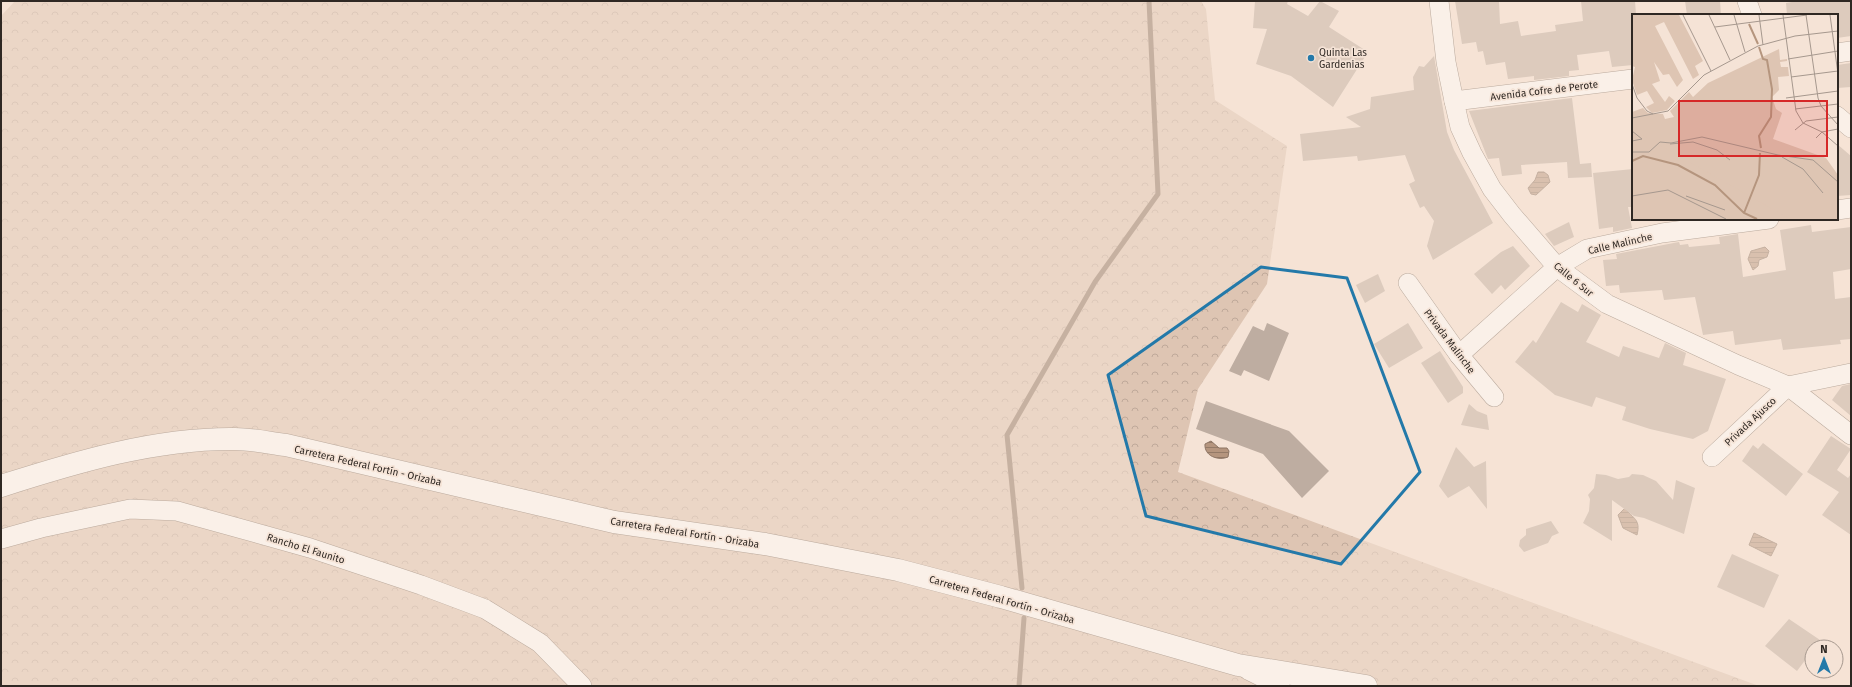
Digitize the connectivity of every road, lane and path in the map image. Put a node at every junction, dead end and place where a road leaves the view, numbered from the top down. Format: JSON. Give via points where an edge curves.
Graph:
{"nodes":[{"id":1,"x":1439,"y":1,"type":"edge"},
{"id":2,"x":1747,"y":1,"type":"edge"},
{"id":3,"x":1752,"y":14,"type":"edge"},
{"id":4,"x":1851,"y":51,"type":"edge"},
{"id":5,"x":1838,"y":53,"type":"edge"},
{"id":6,"x":1632,"y":78,"type":"edge"},
{"id":7,"x":1454,"y":101,"type":"junction"},
{"id":8,"x":1838,"y":117,"type":"edge"},
{"id":9,"x":1851,"y":128,"type":"edge"},
{"id":10,"x":1851,"y":208,"type":"edge"},
{"id":11,"x":1838,"y":210,"type":"edge"},
{"id":12,"x":1761,"y":220,"type":"edge"},
{"id":13,"x":1557,"y":267,"type":"junction"},
{"id":14,"x":1408,"y":283,"type":"dead end"},
{"id":15,"x":1459,"y":355,"type":"junction"},
{"id":16,"x":1851,"y":373,"type":"edge"},
{"id":17,"x":1788,"y":386,"type":"junction"},
{"id":18,"x":1494,"y":397,"type":"dead end"},
{"id":19,"x":1851,"y":435,"type":"edge"},
{"id":20,"x":1712,"y":457,"type":"dead end"},
{"id":21,"x":1,"y":486,"type":"edge"},
{"id":22,"x":1,"y":539,"type":"edge"},
{"id":23,"x":1238,"y":665,"type":"junction"},
{"id":24,"x":582,"y":686,"type":"edge"},
{"id":25,"x":1280,"y":686,"type":"edge"},
{"id":26,"x":1366,"y":686,"type":"edge"}],
"edges":[{"from":1,"to":7,"type":"street","name":"Calle 6 Sur","via":[[1446,62]]},
{"from":2,"to":3,"type":"street"},
{"from":4,"to":5,"type":"street"},
{"from":6,"to":7,"type":"street","name":"Avenida Cofre de Perote"},
{"from":7,"to":13,"type":"street","name":"Calle 6 Sur","via":[[1460,127],[1492,188]]},
{"from":8,"to":9,"type":"street"},
{"from":10,"to":11,"type":"street"},
{"from":12,"to":13,"type":"street","name":"Calle Malinche","via":[[1662,233],[1587,249]]},
{"from":13,"to":15,"type":"street","name":"Calle Malinche"},
{"from":13,"to":17,"type":"street","name":"Calle 6 Sur","via":[[1607,304],[1738,366]]},
{"from":14,"to":15,"type":"street","name":"Privada Malinche"},
{"from":15,"to":18,"type":"street","name":"Privada Malinche"},
{"from":16,"to":17,"type":"street"},
{"from":17,"to":19,"type":"street","name":"Calle 6 Sur"},
{"from":17,"to":20,"type":"street","name":"Privada Ajusco"},
{"from":21,"to":23,"type":"main road","name":"Carretera Federal Fortín - Orizaba","via":[[129,450],[236,439],[286,445],[614,522],[765,544],[898,570]]},
{"from":22,"to":24,"type":"street","name":"Rancho El Faunito","via":[[130,509],[177,511],[310,548],[485,609],[540,643]]},
{"from":23,"to":25,"type":"street"},
{"from":23,"to":26,"type":"main road","name":"Carretera Federal Fortín - Orizaba"}]}
